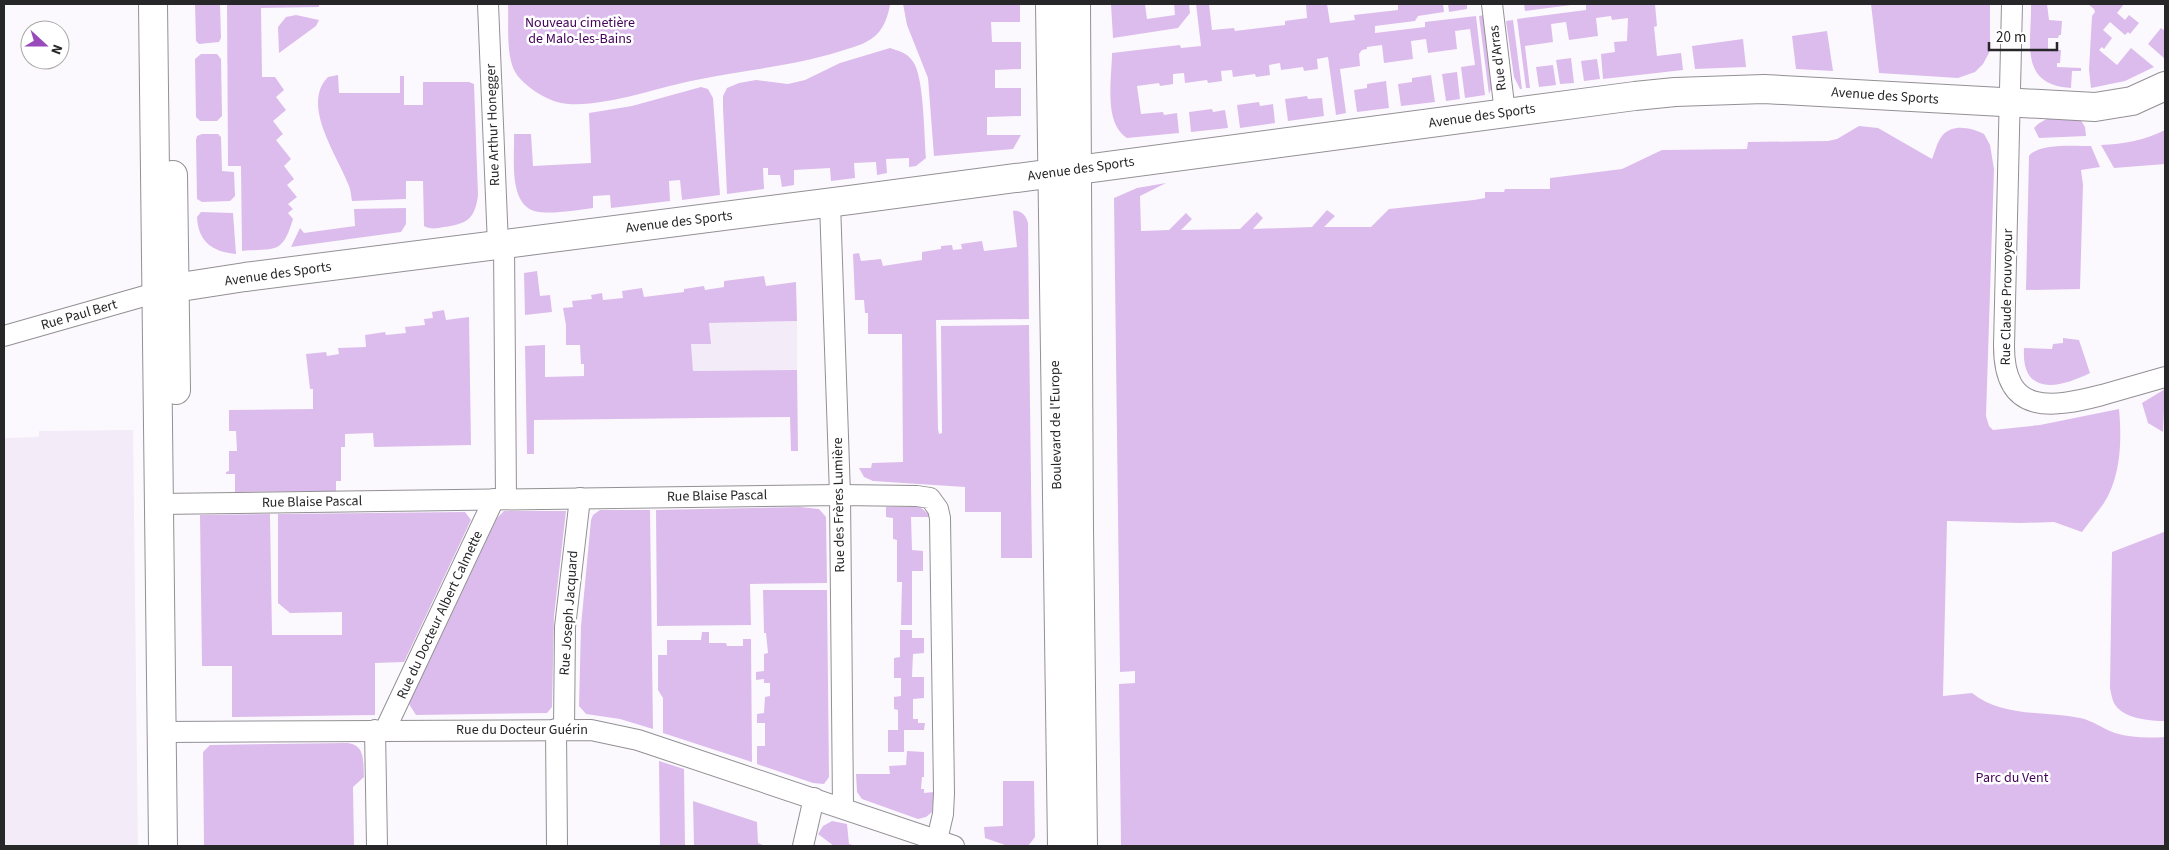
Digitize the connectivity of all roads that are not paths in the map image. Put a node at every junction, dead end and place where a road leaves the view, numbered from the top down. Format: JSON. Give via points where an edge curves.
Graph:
{"nodes":[{"id":1,"x":153,"y":4,"type":"edge"},
{"id":2,"x":171,"y":4,"type":"edge"},
{"id":3,"x":488,"y":4,"type":"edge"},
{"id":4,"x":1050,"y":4,"type":"edge"},
{"id":5,"x":1076,"y":4,"type":"edge"},
{"id":6,"x":1492,"y":4,"type":"edge"},
{"id":7,"x":2012,"y":4,"type":"edge"},
{"id":8,"x":2165,"y":86,"type":"edge"},
{"id":9,"x":2009,"y":104,"type":"junction"},
{"id":10,"x":1505,"y":112,"type":"junction"},
{"id":11,"x":1064,"y":172,"type":"junction"},
{"id":12,"x":830,"y":203,"type":"junction"},
{"id":13,"x":501,"y":245,"type":"junction"},
{"id":14,"x":165,"y":291,"type":"junction"},
{"id":15,"x":4,"y":336,"type":"edge"},
{"id":16,"x":2165,"y":377,"type":"edge"},
{"id":17,"x":840,"y":495,"type":"junction"},
{"id":18,"x":580,"y":498,"type":"junction"},
{"id":19,"x":500,"y":499,"type":"junction"},
{"id":20,"x":167,"y":504,"type":"junction"},
{"id":21,"x":560,"y":729,"type":"junction"},
{"id":22,"x":380,"y":730,"type":"junction"},
{"id":23,"x":170,"y":732,"type":"junction"},
{"id":24,"x":814,"y":798,"type":"junction"},
{"id":25,"x":842,"y":807,"type":"junction"},
{"id":26,"x":945,"y":843,"type":"edge"},
{"id":27,"x":163,"y":846,"type":"edge"},
{"id":28,"x":180,"y":846,"type":"edge"},
{"id":29,"x":377,"y":846,"type":"edge"},
{"id":30,"x":557,"y":846,"type":"edge"},
{"id":31,"x":802,"y":846,"type":"edge"},
{"id":32,"x":1062,"y":846,"type":"edge"},
{"id":33,"x":1083,"y":846,"type":"edge"}],
"edges":[{"from":1,"to":14,"type":"street"},
{"from":2,"to":14,"type":"street"},
{"from":3,"to":13,"type":"street","name":"Rue Arthur Honegger"},
{"from":4,"to":11,"type":"street","name":"Boulevard de l'Europe"},
{"from":5,"to":11,"type":"street","name":"Boulevard de l'Europe"},
{"from":6,"to":10,"type":"street","name":"Rue d'Arras"},
{"from":7,"to":9,"type":"street","name":"Rue Claude Prouvoyeur"},
{"from":8,"to":9,"type":"street","name":"Avenue des Sports","via":[[2132,101],[2106,106]]},
{"from":9,"to":10,"type":"street","name":"Avenue des Sports","via":[[1748,89],[1645,95]]},
{"from":9,"to":16,"type":"street","name":"Rue Claude Prouvoyeur","via":[[2006,375],[2020,394],[2046,404],[2075,402]]},
{"from":10,"to":11,"type":"street","name":"Avenue des Sports"},
{"from":11,"to":12,"type":"street","name":"Avenue des Sports"},
{"from":11,"to":32,"type":"street","name":"Boulevard de l'Europe"},
{"from":11,"to":33,"type":"street","name":"Boulevard de l'Europe"},
{"from":12,"to":13,"type":"street","name":"Avenue des Sports"},
{"from":12,"to":17,"type":"street","name":"Rue des Frères Lumière"},
{"from":13,"to":14,"type":"street","name":"Avenue des Sports","via":[[245,277]]},
{"from":13,"to":19,"type":"street","name":"Rue du Docteur Albert Calmette"},
{"from":14,"to":15,"type":"street","name":"Rue Paul Bert"},
{"from":14,"to":20,"type":"street"},
{"from":17,"to":18,"type":"street","name":"Rue Blaise Pascal"},
{"from":17,"to":25,"type":"street","name":"Rue des Frères Lumière"},
{"from":17,"to":26,"type":"street","name":"Rue Blaise Pascal","via":[[922,496],[930,498],[938,509],[942,821]]},
{"from":18,"to":19,"type":"street","name":"Rue Blaise Pascal"},
{"from":18,"to":21,"type":"street","name":"Rue Joseph Jacquard","via":[[566,627]]},
{"from":19,"to":20,"type":"street","name":"Rue Blaise Pascal"},
{"from":19,"to":22,"type":"street","name":"Rue du Docteur Albert Calmette"},
{"from":20,"to":23,"type":"street"},
{"from":21,"to":22,"type":"street","name":"Rue du Docteur Guérin"},
{"from":21,"to":24,"type":"street","name":"Rue du Docteur Guérin","via":[[591,730],[627,737]]},
{"from":21,"to":30,"type":"street","name":"Rue Joseph Jacquard"},
{"from":22,"to":23,"type":"street","name":"Rue du Docteur Guérin"},
{"from":22,"to":29,"type":"street"},
{"from":23,"to":27,"type":"street"},
{"from":23,"to":28,"type":"street"},
{"from":24,"to":25,"type":"street","name":"Rue du Docteur Guérin"},
{"from":24,"to":31,"type":"street"},
{"from":25,"to":26,"type":"street","name":"Rue du Docteur Guérin"}]}
